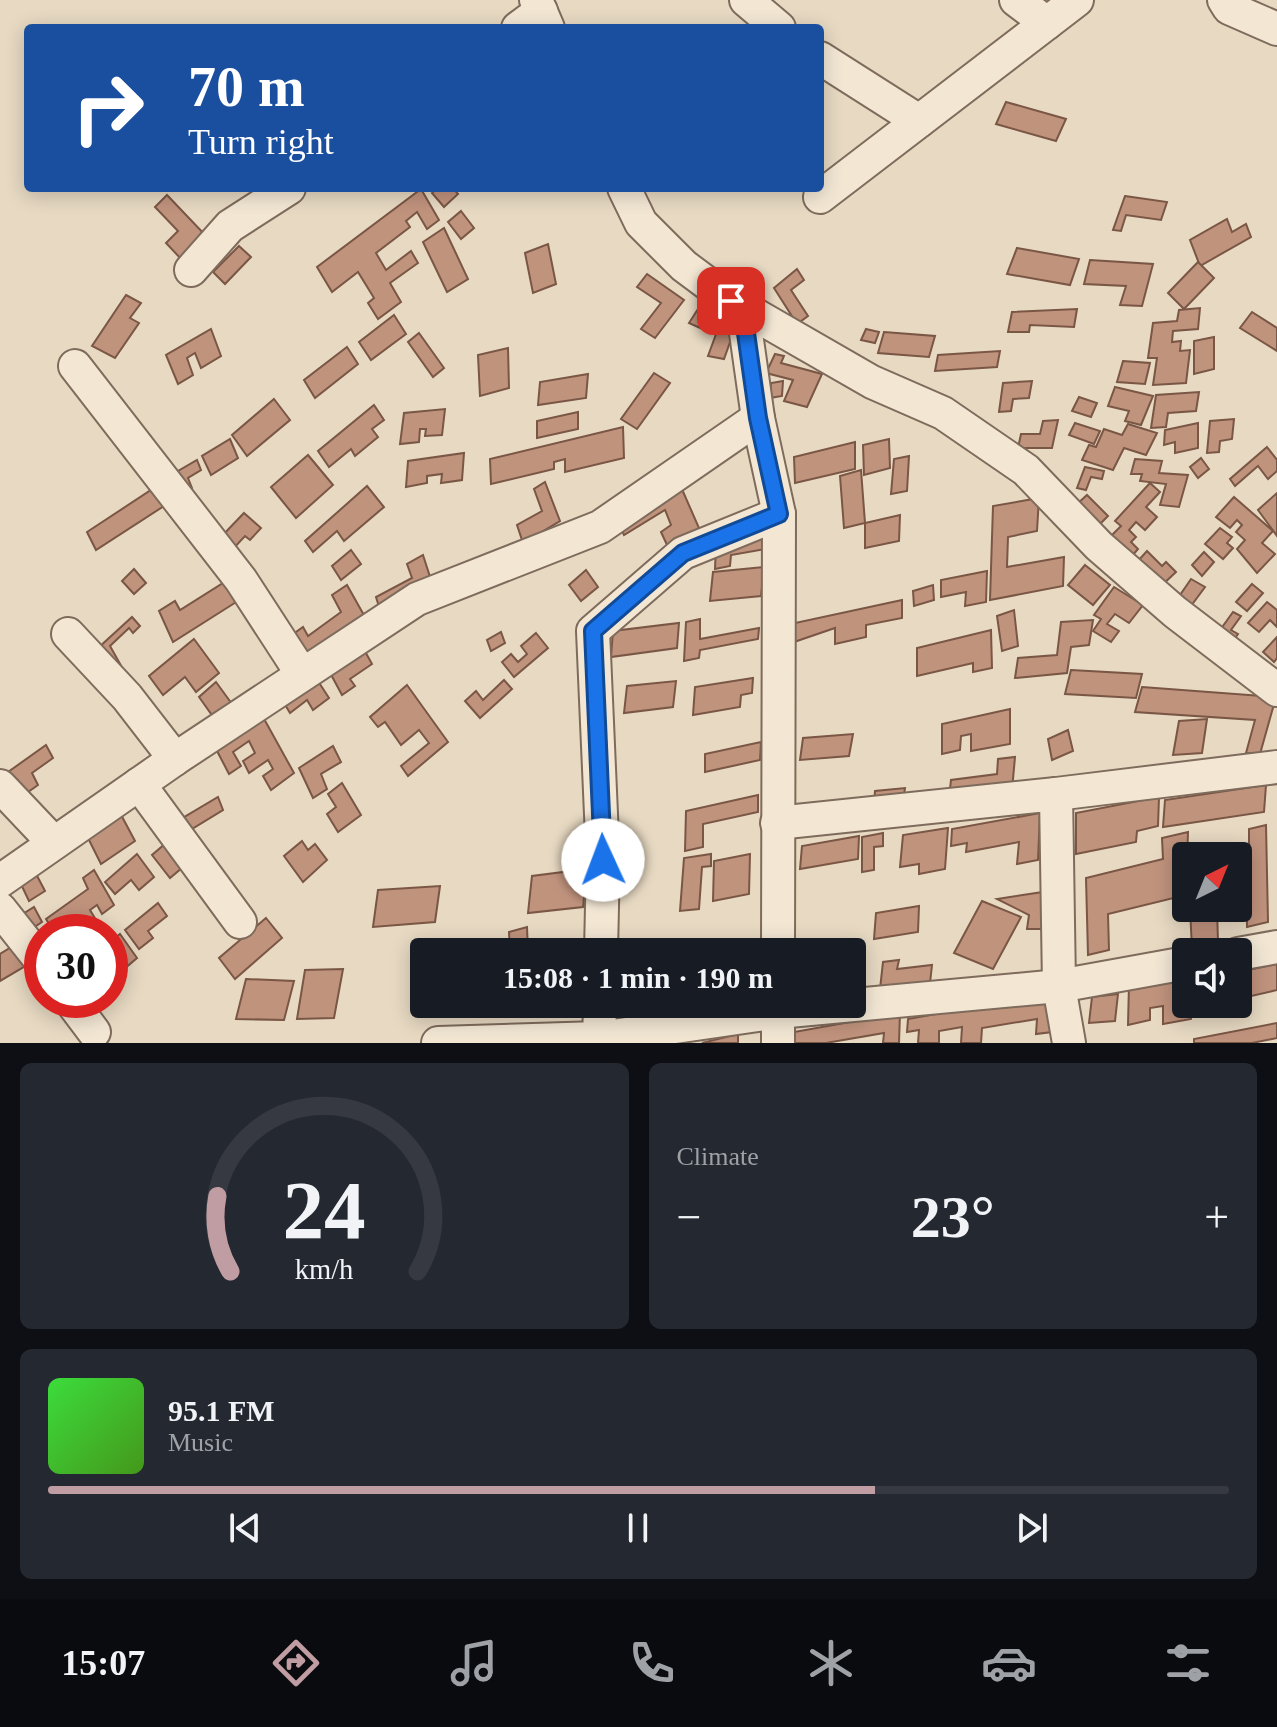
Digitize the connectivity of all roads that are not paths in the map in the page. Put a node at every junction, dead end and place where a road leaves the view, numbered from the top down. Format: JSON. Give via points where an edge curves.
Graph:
{"nodes":[{"id":1,"x":746,"y":0,"type":"edge"},
{"id":2,"x":1016,"y":0,"type":"edge"},
{"id":3,"x":1077,"y":0,"type":"edge"},
{"id":4,"x":1224,"y":0,"type":"edge"},
{"id":5,"x":1047,"y":23,"type":"junction"},
{"id":6,"x":774,"y":24,"type":"edge"},
{"id":7,"x":1277,"y":29,"type":"edge"},
{"id":8,"x":824,"y":61,"type":"edge"},
{"id":9,"x":919,"y":121,"type":"junction"},
{"id":10,"x":283,"y":192,"type":"edge"},
{"id":11,"x":626,"y":192,"type":"edge"},
{"id":12,"x":820,"y":197,"type":"dead end"},
{"id":13,"x":191,"y":270,"type":"dead end"},
{"id":14,"x":731,"y":301,"type":"junction"},
{"id":15,"x":75,"y":366,"type":"dead end"},
{"id":16,"x":758,"y":418,"type":"junction"},
{"id":17,"x":779,"y":514,"type":"junction"},
{"id":18,"x":68,"y":634,"type":"dead end"},
{"id":19,"x":302,"y":674,"type":"junction"},
{"id":20,"x":1277,"y":690,"type":"edge"},
{"id":21,"x":175,"y":759,"type":"junction"},
{"id":22,"x":1277,"y":767,"type":"edge"},
{"id":23,"x":139,"y":784,"type":"junction"},
{"id":24,"x":0,"y":786,"type":"edge"},
{"id":25,"x":1056,"y":794,"type":"junction"},
{"id":26,"x":777,"y":823,"type":"junction"},
{"id":27,"x":54,"y":843,"type":"junction"},
{"id":28,"x":0,"y":881,"type":"edge"},
{"id":29,"x":0,"y":909,"type":"edge"},
{"id":30,"x":240,"y":922,"type":"dead end"},
{"id":31,"x":601,"y":938,"type":"edge"},
{"id":32,"x":778,"y":938,"type":"edge"},
{"id":33,"x":24,"y":939,"type":"edge"},
{"id":34,"x":1277,"y":947,"type":"edge"},
{"id":35,"x":1252,"y":951,"type":"edge"},
{"id":36,"x":1172,"y":966,"type":"edge"},
{"id":37,"x":1059,"y":986,"type":"junction"},
{"id":38,"x":84,"y":1018,"type":"edge"},
{"id":39,"x":600,"y":1018,"type":"edge"},
{"id":40,"x":778,"y":1020,"type":"edge"},
{"id":41,"x":94,"y":1032,"type":"dead end"},
{"id":42,"x":599,"y":1041,"type":"edge"},
{"id":43,"x":438,"y":1043,"type":"edge"},
{"id":44,"x":1069,"y":1043,"type":"edge"}],
"edges":[{"from":1,"to":6,"type":"street"},
{"from":2,"to":5,"type":"street"},
{"from":3,"to":5,"type":"street"},
{"from":4,"to":7,"type":"street","via":[[1229,8]]},
{"from":5,"to":9,"type":"street"},
{"from":8,"to":9,"type":"street"},
{"from":9,"to":12,"type":"street"},
{"from":10,"to":13,"type":"street","via":[[230,226]]},
{"from":11,"to":14,"type":"street","via":[[641,223],[684,266]]},
{"from":14,"to":16,"type":"street","via":[[745,326]]},
{"from":14,"to":20,"type":"street","via":[[872,382],[943,413],[1026,470],[1099,546]]},
{"from":15,"to":19,"type":"street","via":[[241,580]]},
{"from":16,"to":17,"type":"street"},
{"from":16,"to":19,"type":"street","via":[[600,527],[417,599]]},
{"from":17,"to":26,"type":"street"},
{"from":17,"to":31,"type":"street","via":[[683,553],[593,631]]},
{"from":18,"to":21,"type":"street"},
{"from":19,"to":21,"type":"street"},
{"from":21,"to":23,"type":"street"},
{"from":22,"to":25,"type":"street"},
{"from":23,"to":27,"type":"street"},
{"from":23,"to":30,"type":"street"},
{"from":24,"to":27,"type":"street"},
{"from":25,"to":26,"type":"street"},
{"from":25,"to":37,"type":"street"},
{"from":26,"to":32,"type":"street"},
{"from":27,"to":28,"type":"street"},
{"from":29,"to":33,"type":"street"},
{"from":34,"to":35,"type":"street"},
{"from":36,"to":37,"type":"street"},
{"from":37,"to":40,"type":"street"},
{"from":37,"to":44,"type":"street"},
{"from":38,"to":41,"type":"street"},
{"from":39,"to":42,"type":"street"},
{"from":40,"to":42,"type":"street"},
{"from":42,"to":43,"type":"street"}]}
